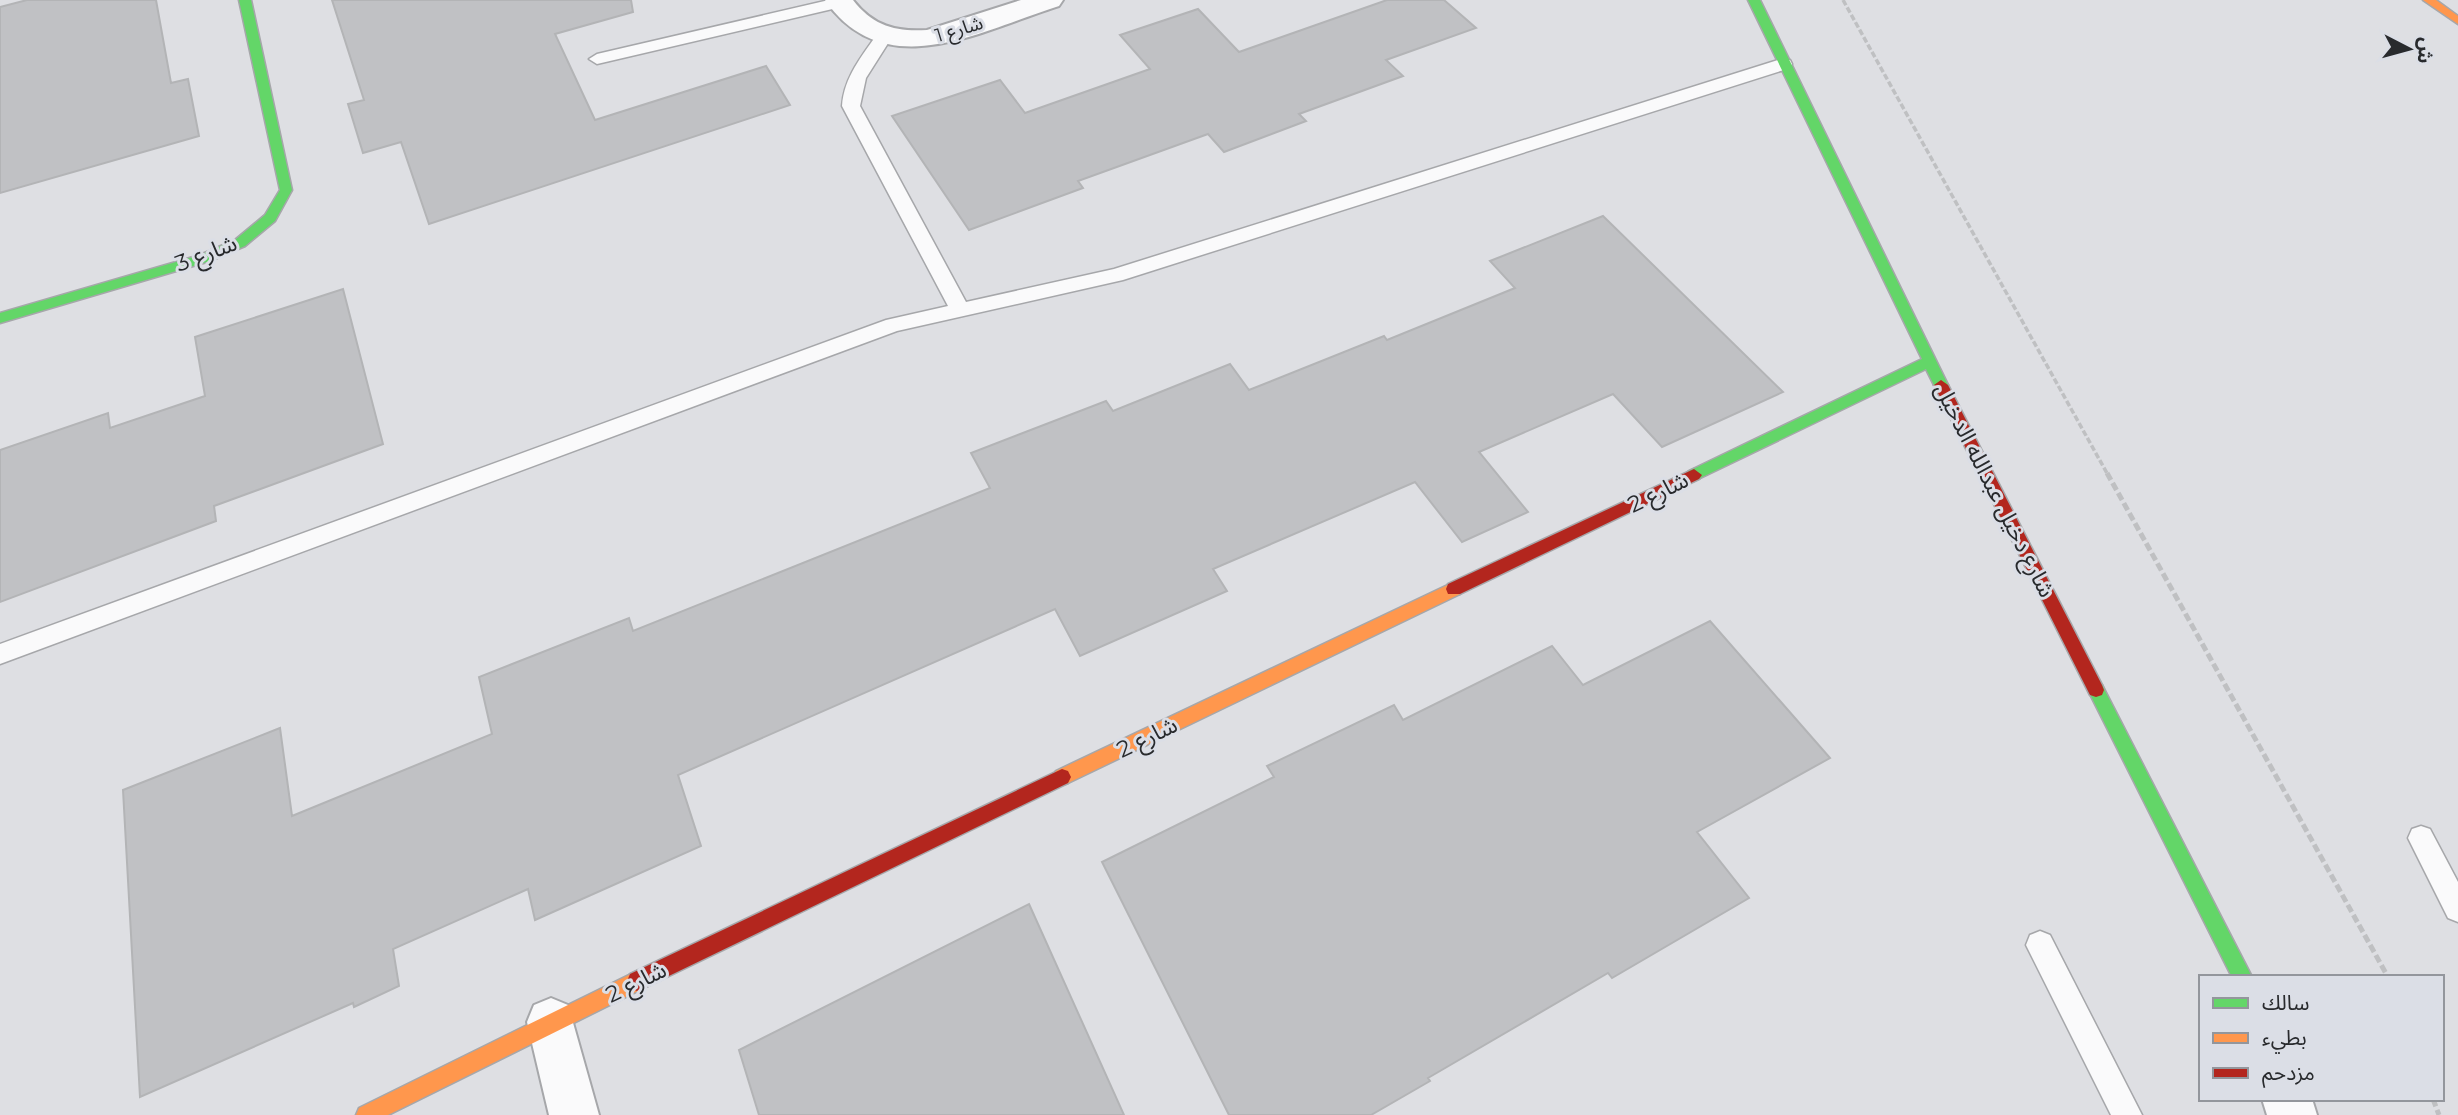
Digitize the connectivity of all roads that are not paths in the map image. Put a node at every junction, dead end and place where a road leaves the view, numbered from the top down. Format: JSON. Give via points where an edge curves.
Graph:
{"nodes":[{"id":1,"x":245,"y":0,"type":"edge"},
{"id":2,"x":1049,"y":0,"type":"edge"},
{"id":3,"x":1754,"y":0,"type":"edge"},
{"id":4,"x":2429,"y":0,"type":"edge"},
{"id":5,"x":840,"y":1,"type":"edge"},
{"id":6,"x":2458,"y":21,"type":"edge"},
{"id":7,"x":884,"y":37,"type":"junction"},
{"id":8,"x":597,"y":59,"type":"dead end"},
{"id":9,"x":1784,"y":64,"type":"junction"},
{"id":10,"x":960,"y":309,"type":"junction"},
{"id":11,"x":0,"y":318,"type":"edge"},
{"id":12,"x":1930,"y":362,"type":"junction"},
{"id":13,"x":0,"y":654,"type":"edge"},
{"id":14,"x":2421,"y":838,"type":"dead end"},
{"id":15,"x":2458,"y":909,"type":"edge"},
{"id":16,"x":2040,"y":945,"type":"dead end"},
{"id":17,"x":2241,"y":975,"type":"edge"},
{"id":18,"x":551,"y":1022,"type":"junction"},
{"id":19,"x":366,"y":1115,"type":"edge"},
{"id":20,"x":573,"y":1115,"type":"edge"},
{"id":21,"x":2127,"y":1115,"type":"edge"}],
"edges":[{"from":1,"to":11,"type":"main road","name":"شارع 3","via":[[286,190],[270,218],[240,243],[205,258]]},
{"from":2,"to":7,"type":"street","name":"شارع 1","via":[[930,38]]},
{"from":3,"to":9,"type":"main road","name":"شارع دخيل عبدالله الدخيل"},
{"from":4,"to":6,"type":"main road"},
{"from":5,"to":7,"type":"street","name":"شارع 1","via":[[859,25]]},
{"from":5,"to":8,"type":"lane"},
{"from":7,"to":10,"type":"lane","via":[[855,80],[851,106]]},
{"from":9,"to":10,"type":"lane","via":[[1116,275]]},
{"from":9,"to":12,"type":"main road","name":"شارع دخيل عبدالله الدخيل"},
{"from":10,"to":13,"type":"lane","via":[[880,330]]},
{"from":12,"to":17,"type":"main road","name":"شارع دخيل عبدالله الدخيل"},
{"from":12,"to":18,"type":"main road","name":"شارع 2"},
{"from":14,"to":15,"type":"lane"},
{"from":16,"to":21,"type":"lane"},
{"from":18,"to":19,"type":"main road","name":"شارع 2"},
{"from":18,"to":20,"type":"street"}]}
